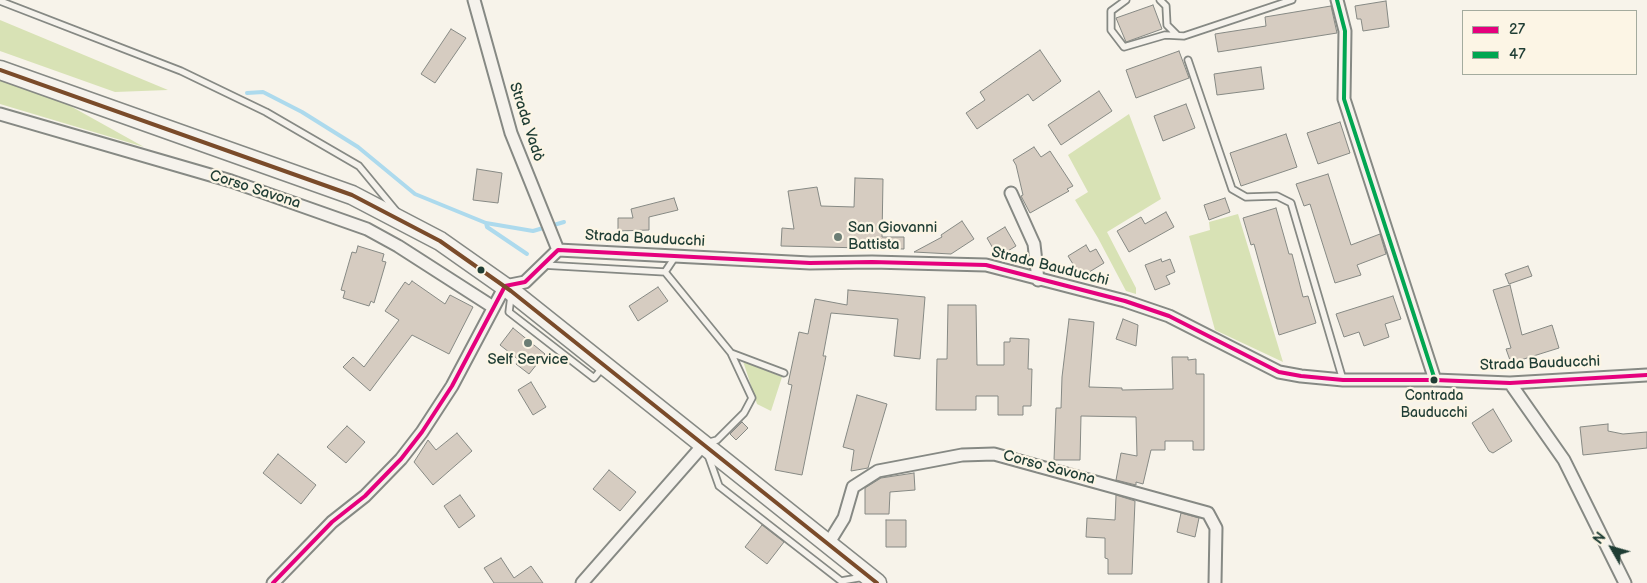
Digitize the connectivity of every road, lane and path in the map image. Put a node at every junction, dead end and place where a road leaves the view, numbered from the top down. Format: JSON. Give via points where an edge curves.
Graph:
{"nodes":[{"id":1,"x":474,"y":0,"type":"edge"},
{"id":2,"x":1126,"y":0,"type":"edge"},
{"id":3,"x":1160,"y":0,"type":"edge"},
{"id":4,"x":1292,"y":0,"type":"edge"},
{"id":5,"x":1337,"y":0,"type":"edge"},
{"id":6,"x":0,"y":1,"type":"edge"},
{"id":7,"x":1177,"y":35,"type":"junction"},
{"id":8,"x":1188,"y":60,"type":"dead end"},
{"id":9,"x":0,"y":70,"type":"edge"},
{"id":10,"x":0,"y":114,"type":"edge"},
{"id":11,"x":1011,"y":193,"type":"dead end"},
{"id":12,"x":406,"y":223,"type":"junction"},
{"id":13,"x":558,"y":250,"type":"junction"},
{"id":14,"x":676,"y":255,"type":"junction"},
{"id":15,"x":542,"y":265,"type":"junction"},
{"id":16,"x":665,"y":272,"type":"junction"},
{"id":17,"x":1038,"y":280,"type":"junction"},
{"id":18,"x":508,"y":289,"type":"junction"},
{"id":19,"x":493,"y":307,"type":"junction"},
{"id":20,"x":731,"y":353,"type":"junction"},
{"id":21,"x":784,"y":373,"type":"dead end"},
{"id":22,"x":1647,"y":375,"type":"edge"},
{"id":23,"x":1344,"y":380,"type":"junction"},
{"id":24,"x":1434,"y":380,"type":"junction"},
{"id":25,"x":1510,"y":383,"type":"junction"},
{"id":26,"x":704,"y":444,"type":"junction"},
{"id":27,"x":828,"y":544,"type":"junction"},
{"id":28,"x":873,"y":580,"type":"edge"},
{"id":29,"x":273,"y":583,"type":"edge"},
{"id":30,"x":582,"y":583,"type":"edge"},
{"id":31,"x":1215,"y":583,"type":"edge"},
{"id":32,"x":1625,"y":583,"type":"edge"}],
"edges":[{"from":1,"to":13,"type":"street","name":"Strada Vadò","via":[[511,133]]},
{"from":2,"to":7,"type":"lane","via":[[1111,11],[1111,30],[1124,47],[1165,35]]},
{"from":3,"to":7,"type":"lane","via":[[1166,6],[1168,25]]},
{"from":4,"to":7,"type":"lane","via":[[1184,36]]},
{"from":5,"to":24,"type":"street","via":[[1346,31],[1344,99]]},
{"from":6,"to":12,"type":"lane","via":[[181,72],[266,112],[359,166]]},
{"from":8,"to":23,"type":"lane","via":[[1232,189],[1246,197],[1277,196],[1291,203]]},
{"from":9,"to":12,"type":"main road","name":"Corso Savona","via":[[352,195]]},
{"from":10,"to":19,"type":"street","name":"Corso Savona","via":[[231,181],[367,229]]},
{"from":11,"to":17,"type":"street","via":[[1034,244]]},
{"from":12,"to":18,"type":"main road","name":"Corso Savona","via":[[440,241]]},
{"from":13,"to":14,"type":"street","name":"Strada Bauducchi"},
{"from":13,"to":15,"type":"street"},
{"from":14,"to":16,"type":"lane"},
{"from":14,"to":17,"type":"street","name":"Strada Bauducchi","via":[[810,263],[986,265]]},
{"from":15,"to":16,"type":"lane"},
{"from":15,"to":18,"type":"street","via":[[525,282]]},
{"from":16,"to":20,"type":"lane"},
{"from":17,"to":23,"type":"street","name":"Strada Bauducchi","via":[[1169,316],[1279,372]]},
{"from":18,"to":19,"type":"street"},
{"from":18,"to":26,"type":"main road","name":"Corso Savona"},
{"from":19,"to":29,"type":"street","via":[[452,386],[401,460],[332,522]]},
{"from":20,"to":21,"type":"lane"},
{"from":20,"to":26,"type":"lane","via":[[752,398],[744,413],[717,440]]},
{"from":22,"to":25,"type":"street","name":"Strada Bauducchi"},
{"from":23,"to":24,"type":"street","name":"Strada Bauducchi"},
{"from":24,"to":25,"type":"street","name":"Strada Bauducchi"},
{"from":25,"to":32,"type":"street","via":[[1564,460]]},
{"from":26,"to":27,"type":"main road","name":"Corso Savona"},
{"from":26,"to":28,"type":"lane","via":[[719,486],[842,581]]},
{"from":26,"to":30,"type":"street"},
{"from":27,"to":28,"type":"main road","name":"Corso Savona"},
{"from":27,"to":31,"type":"street","name":"Corso Savona","via":[[844,518],[853,487],[878,471],[962,455],[994,454],[1208,513],[1216,528]]}]}
